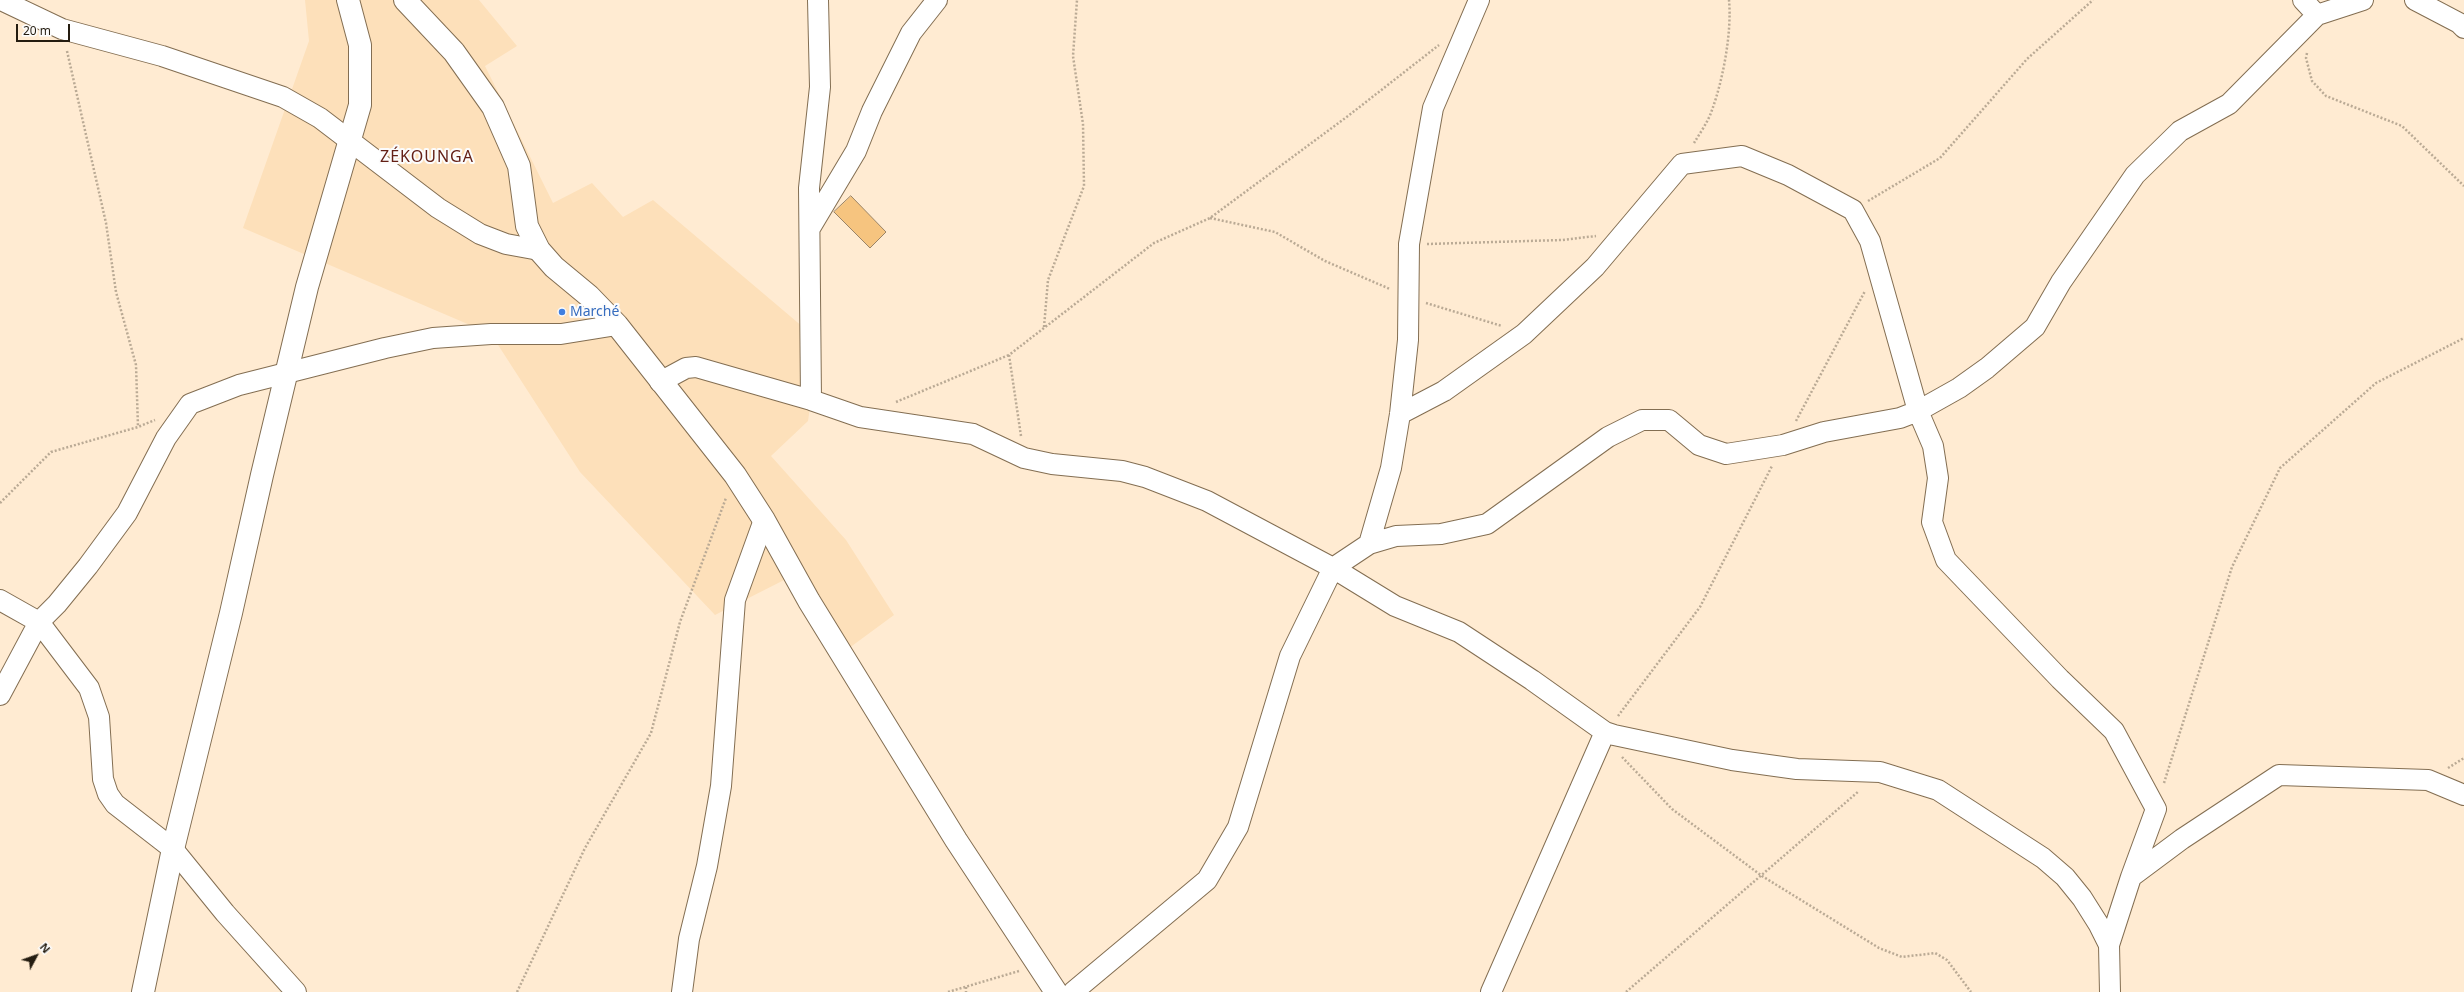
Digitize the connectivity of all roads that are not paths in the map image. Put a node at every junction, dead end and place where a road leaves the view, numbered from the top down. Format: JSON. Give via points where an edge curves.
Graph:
{"nodes":[{"id":1,"x":1,"y":0,"type":"edge"},
{"id":2,"x":348,"y":0,"type":"edge"},
{"id":3,"x":405,"y":0,"type":"edge"},
{"id":4,"x":818,"y":0,"type":"edge"},
{"id":5,"x":937,"y":0,"type":"edge"},
{"id":6,"x":1479,"y":0,"type":"edge"},
{"id":7,"x":2303,"y":0,"type":"edge"},
{"id":8,"x":2364,"y":0,"type":"edge"},
{"id":9,"x":2415,"y":0,"type":"edge"},
{"id":10,"x":2317,"y":15,"type":"junction"},
{"id":11,"x":2464,"y":28,"type":"edge"},
{"id":12,"x":351,"y":142,"type":"junction"},
{"id":13,"x":810,"y":228,"type":"junction"},
{"id":14,"x":539,"y":250,"type":"junction"},
{"id":15,"x":617,"y":325,"type":"junction"},
{"id":16,"x":288,"y":374,"type":"junction"},
{"id":17,"x":660,"y":382,"type":"junction"},
{"id":18,"x":811,"y":400,"type":"junction"},
{"id":19,"x":1918,"y":411,"type":"junction"},
{"id":20,"x":1400,"y":414,"type":"junction"},
{"id":21,"x":764,"y":520,"type":"junction"},
{"id":22,"x":1369,"y":544,"type":"junction"},
{"id":23,"x":1333,"y":568,"type":"junction"},
{"id":24,"x":0,"y":600,"type":"edge"},
{"id":25,"x":39,"y":622,"type":"junction"},
{"id":26,"x":0,"y":695,"type":"edge"},
{"id":27,"x":1609,"y":734,"type":"junction"},
{"id":28,"x":2464,"y":795,"type":"edge"},
{"id":29,"x":173,"y":849,"type":"junction"},
{"id":30,"x":2131,"y":877,"type":"junction"},
{"id":31,"x":2109,"y":945,"type":"junction"},
{"id":32,"x":143,"y":992,"type":"edge"},
{"id":33,"x":296,"y":992,"type":"edge"},
{"id":34,"x":682,"y":992,"type":"edge"},
{"id":35,"x":1056,"y":992,"type":"edge"},
{"id":36,"x":1073,"y":992,"type":"edge"},
{"id":37,"x":1491,"y":992,"type":"edge"},
{"id":38,"x":2110,"y":992,"type":"edge"}],
"edges":[{"from":1,"to":12,"type":"street","via":[[62,29],[162,56],[283,97],[320,118]]},
{"from":2,"to":12,"type":"street","via":[[360,45],[362,75],[360,105]]},
{"from":3,"to":14,"type":"street","via":[[454,52],[493,107],[519,166],[527,226]]},
{"from":4,"to":13,"type":"street","via":[[820,87],[809,188]]},
{"from":5,"to":13,"type":"street","via":[[911,33],[872,111],[856,151]]},
{"from":6,"to":20,"type":"street","via":[[1433,108],[1409,244],[1408,340]]},
{"from":7,"to":10,"type":"street"},
{"from":8,"to":10,"type":"street"},
{"from":9,"to":11,"type":"street"},
{"from":10,"to":19,"type":"street","via":[[2229,104],[2180,131],[2135,175],[2061,282],[2035,328],[1965,384]]},
{"from":12,"to":14,"type":"street","via":[[438,208],[480,234],[506,244]]},
{"from":12,"to":16,"type":"street","via":[[307,287]]},
{"from":13,"to":18,"type":"street"},
{"from":14,"to":15,"type":"street"},
{"from":15,"to":16,"type":"street","via":[[561,334],[491,334],[433,338]]},
{"from":15,"to":17,"type":"street"},
{"from":16,"to":25,"type":"street","via":[[239,385],[190,404],[166,438],[128,513],[57,604]]},
{"from":16,"to":29,"type":"street"},
{"from":17,"to":18,"type":"street","via":[[686,368],[696,367]]},
{"from":17,"to":21,"type":"street","via":[[734,475]]},
{"from":18,"to":23,"type":"street","via":[[860,417],[973,434],[1024,458],[1052,464],[1122,471],[1145,477],[1207,501]]},
{"from":19,"to":20,"type":"street","via":[[1870,241],[1852,210],[1788,175],[1742,156],[1682,164],[1595,267],[1524,334],[1444,391]]},
{"from":19,"to":22,"type":"street","via":[[1900,418],[1824,432],[1783,445],[1726,454],[1699,445],[1669,420],[1642,420],[1608,437],[1486,524],[1441,534],[1396,536]]},
{"from":19,"to":30,"type":"street","via":[[1932,446],[1938,478],[1932,522],[1946,560],[2060,679],[2114,731],[2156,809]]},
{"from":20,"to":22,"type":"street","via":[[1391,468]]},
{"from":21,"to":34,"type":"street","via":[[735,600],[721,786],[707,866],[689,939]]},
{"from":21,"to":35,"type":"street","via":[[809,602],[956,840]]},
{"from":22,"to":23,"type":"street"},
{"from":23,"to":27,"type":"street","via":[[1395,606],[1459,632]]},
{"from":23,"to":36,"type":"street","via":[[1290,656],[1238,827],[1208,880]]},
{"from":24,"to":25,"type":"street"},
{"from":25,"to":26,"type":"street"},
{"from":25,"to":29,"type":"street","via":[[89,688],[100,717],[103,779],[108,794],[114,804]]},
{"from":27,"to":31,"type":"street","via":[[1732,760],[1798,769],[1880,772],[1938,790],[2043,858],[2065,877],[2082,898]]},
{"from":27,"to":37,"type":"street"},
{"from":28,"to":30,"type":"street","via":[[2428,780],[2278,775],[2182,839]]},
{"from":29,"to":32,"type":"street"},
{"from":29,"to":33,"type":"street","via":[[225,913]]},
{"from":30,"to":31,"type":"street"},
{"from":31,"to":38,"type":"street"}]}
